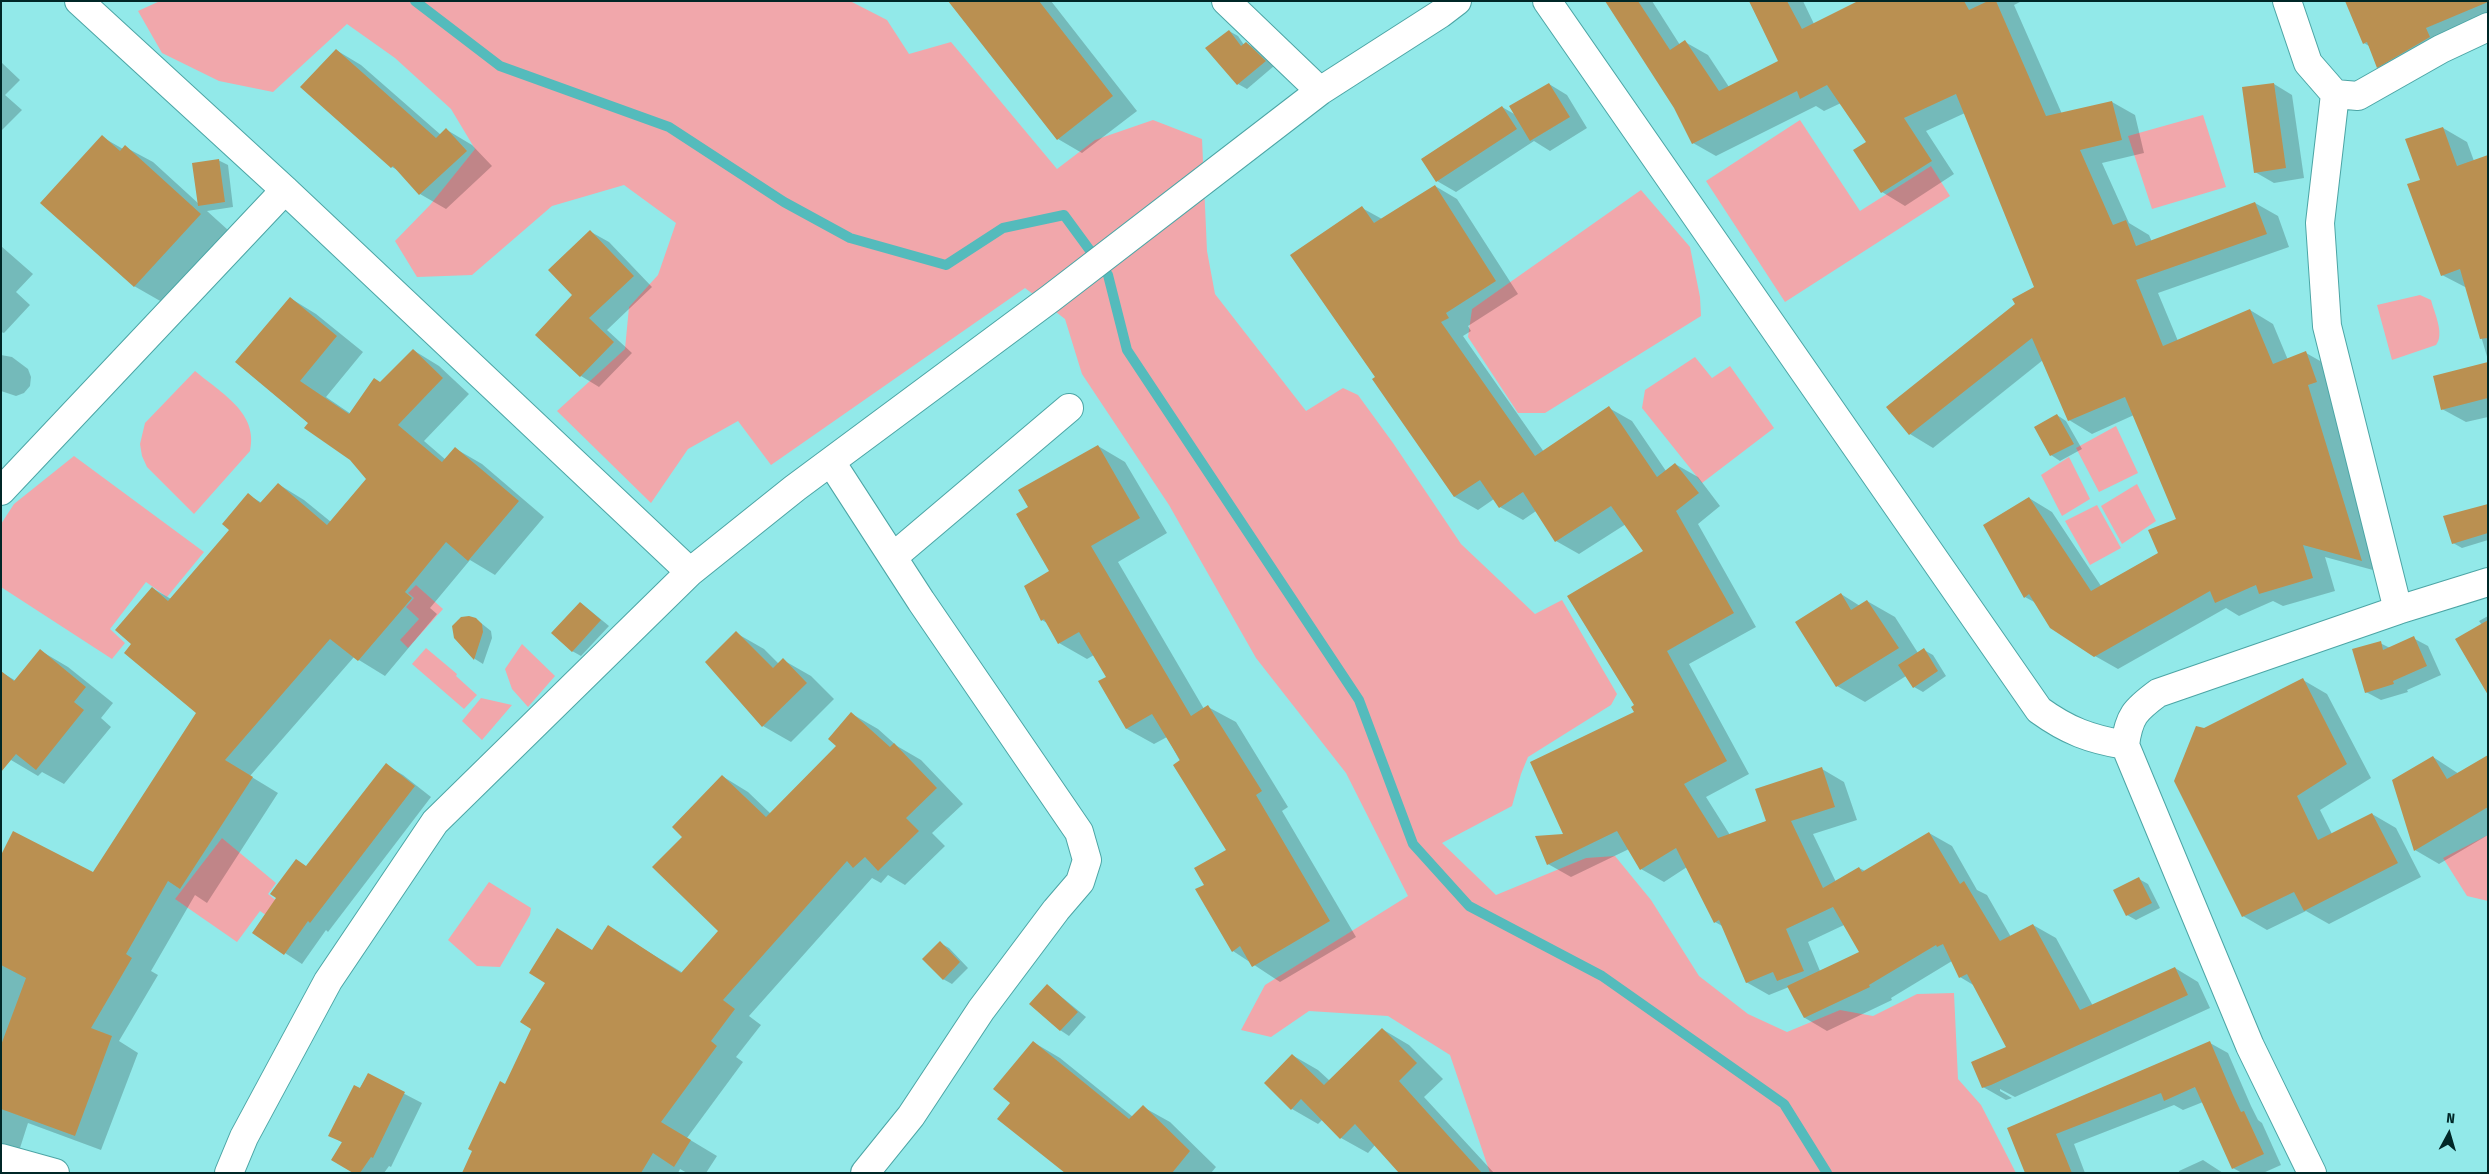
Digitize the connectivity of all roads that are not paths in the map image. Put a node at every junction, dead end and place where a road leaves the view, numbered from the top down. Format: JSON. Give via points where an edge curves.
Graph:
{"nodes":[{"id":1,"x":79,"y":1,"type":"edge"},
{"id":2,"x":1226,"y":1,"type":"edge"},
{"id":3,"x":1457,"y":1,"type":"edge"},
{"id":4,"x":1547,"y":1,"type":"edge"},
{"id":5,"x":2287,"y":1,"type":"edge"},
{"id":6,"x":2488,"y":26,"type":"edge"},
{"id":7,"x":1320,"y":91,"type":"junction"},
{"id":8,"x":2335,"y":94,"type":"junction"},
{"id":9,"x":285,"y":190,"type":"junction"},
{"id":10,"x":1069,"y":408,"type":"dead end"},
{"id":11,"x":831,"y":462,"type":"junction"},
{"id":12,"x":1,"y":490,"type":"edge"},
{"id":13,"x":893,"y":558,"type":"junction"},
{"id":14,"x":690,"y":572,"type":"junction"},
{"id":15,"x":2488,"y":582,"type":"edge"},
{"id":16,"x":2398,"y":610,"type":"junction"},
{"id":17,"x":2125,"y":745,"type":"junction"},
{"id":18,"x":1,"y":1158,"type":"edge"},
{"id":19,"x":55,"y":1173,"type":"edge"},
{"id":20,"x":229,"y":1173,"type":"edge"},
{"id":21,"x":865,"y":1173,"type":"edge"},
{"id":22,"x":2312,"y":1173,"type":"edge"}],
"edges":[{"from":1,"to":9,"type":"street"},
{"from":2,"to":7,"type":"street"},
{"from":3,"to":7,"type":"street"},
{"from":4,"to":17,"type":"street","via":[[2039,710],[2064,728],[2094,740]]},
{"from":5,"to":8,"type":"street","via":[[2308,63]]},
{"from":6,"to":8,"type":"street","via":[[2358,96]]},
{"from":7,"to":11,"type":"street"},
{"from":8,"to":16,"type":"street","via":[[2320,223],[2327,326]]},
{"from":9,"to":12,"type":"street"},
{"from":9,"to":14,"type":"street"},
{"from":10,"to":13,"type":"street"},
{"from":11,"to":13,"type":"street"},
{"from":11,"to":14,"type":"street"},
{"from":13,"to":21,"type":"street","via":[[1080,832],[1086,860],[1080,882],[987,1002],[910,1116]]},
{"from":14,"to":20,"type":"street","via":[[436,822],[328,981],[244,1137]]},
{"from":15,"to":16,"type":"street"},
{"from":16,"to":17,"type":"street","via":[[2158,693],[2128,723]]},
{"from":17,"to":22,"type":"street","via":[[2250,1046]]},
{"from":18,"to":19,"type":"street"}]}
